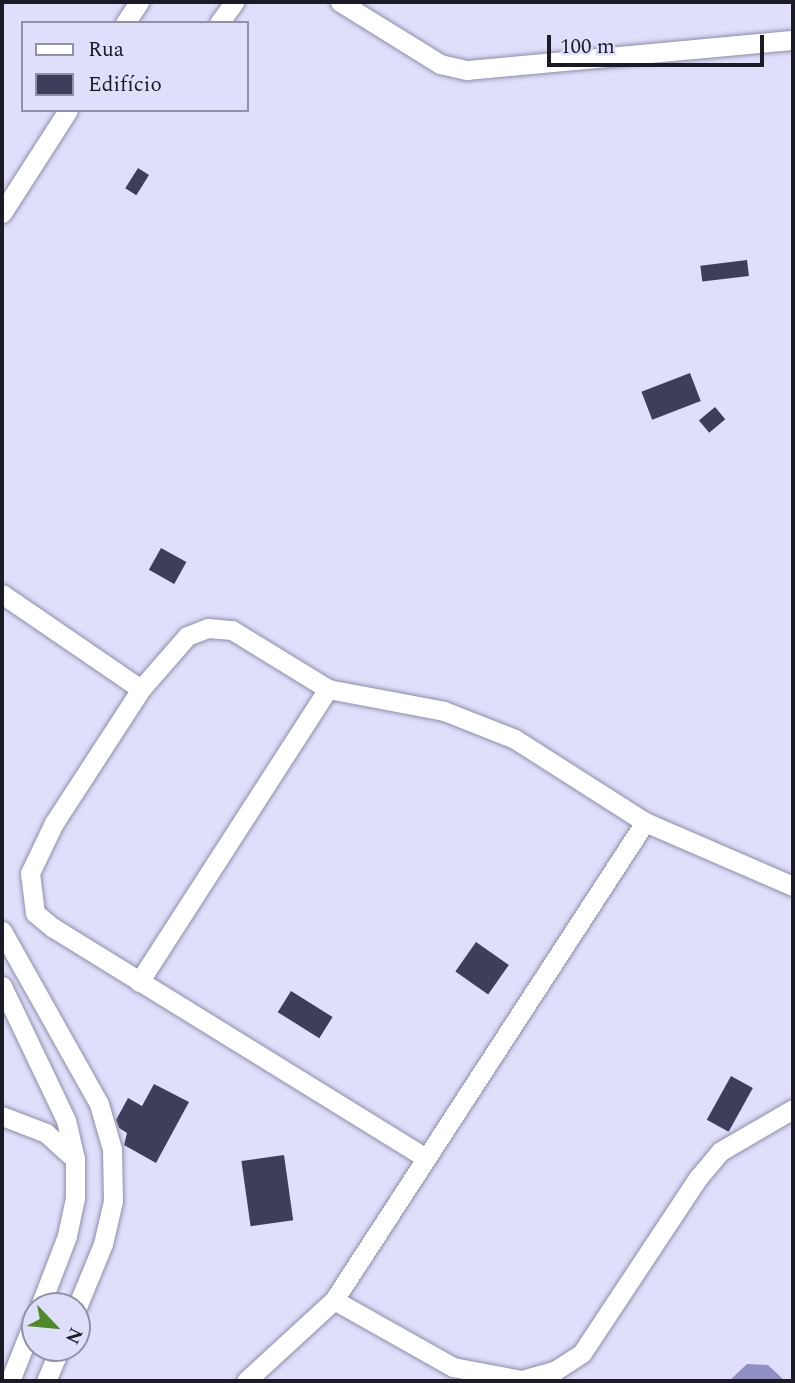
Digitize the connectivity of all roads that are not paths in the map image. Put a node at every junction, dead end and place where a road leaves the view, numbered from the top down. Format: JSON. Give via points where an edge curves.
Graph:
{"nodes":[{"id":1,"x":139,"y":2,"type":"edge"},
{"id":2,"x":234,"y":2,"type":"edge"},
{"id":3,"x":340,"y":2,"type":"edge"},
{"id":4,"x":126,"y":21,"type":"edge"},
{"id":5,"x":220,"y":21,"type":"edge"},
{"id":6,"x":793,"y":40,"type":"edge"},
{"id":7,"x":67,"y":112,"type":"edge"},
{"id":8,"x":2,"y":213,"type":"edge"},
{"id":9,"x":2,"y":594,"type":"edge"},
{"id":10,"x":141,"y":689,"type":"junction"},
{"id":11,"x":328,"y":689,"type":"junction"},
{"id":12,"x":645,"y":822,"type":"junction"},
{"id":13,"x":793,"y":886,"type":"edge"},
{"id":14,"x":2,"y":930,"type":"edge"},
{"id":15,"x":139,"y":982,"type":"junction"},
{"id":16,"x":2,"y":986,"type":"edge"},
{"id":17,"x":793,"y":1109,"type":"edge"},
{"id":18,"x":2,"y":1116,"type":"edge"},
{"id":19,"x":426,"y":1158,"type":"junction"},
{"id":20,"x":75,"y":1160,"type":"junction"},
{"id":21,"x":45,"y":1292,"type":"edge"},
{"id":22,"x":83,"y":1292,"type":"edge"},
{"id":23,"x":334,"y":1300,"type":"junction"},
{"id":24,"x":21,"y":1353,"type":"edge"},
{"id":25,"x":54,"y":1362,"type":"edge"},
{"id":26,"x":10,"y":1381,"type":"edge"},
{"id":27,"x":46,"y":1381,"type":"edge"},
{"id":28,"x":246,"y":1381,"type":"edge"}],
"edges":[{"from":1,"to":4,"type":"street"},
{"from":2,"to":5,"type":"street"},
{"from":3,"to":6,"type":"street","via":[[440,64],[467,70]]},
{"from":7,"to":8,"type":"street"},
{"from":9,"to":10,"type":"street"},
{"from":10,"to":11,"type":"street","via":[[187,636],[208,628],[232,630],[258,642]]},
{"from":10,"to":15,"type":"street","via":[[54,823],[30,873],[35,913]]},
{"from":11,"to":12,"type":"street","via":[[444,711],[515,739]]},
{"from":11,"to":15,"type":"street"},
{"from":12,"to":13,"type":"street"},
{"from":12,"to":19,"type":"street"},
{"from":14,"to":22,"type":"street","via":[[99,1104],[112,1149],[113,1201],[103,1244]]},
{"from":15,"to":19,"type":"street"},
{"from":16,"to":20,"type":"street","via":[[66,1120]]},
{"from":17,"to":23,"type":"street","via":[[721,1152],[698,1178],[582,1353],[556,1370],[522,1380],[453,1367]]},
{"from":18,"to":20,"type":"street","via":[[46,1133]]},
{"from":19,"to":23,"type":"street"},
{"from":20,"to":21,"type":"street","via":[[75,1198],[67,1237]]},
{"from":23,"to":28,"type":"street"},
{"from":24,"to":26,"type":"street"},
{"from":25,"to":27,"type":"street"}]}
